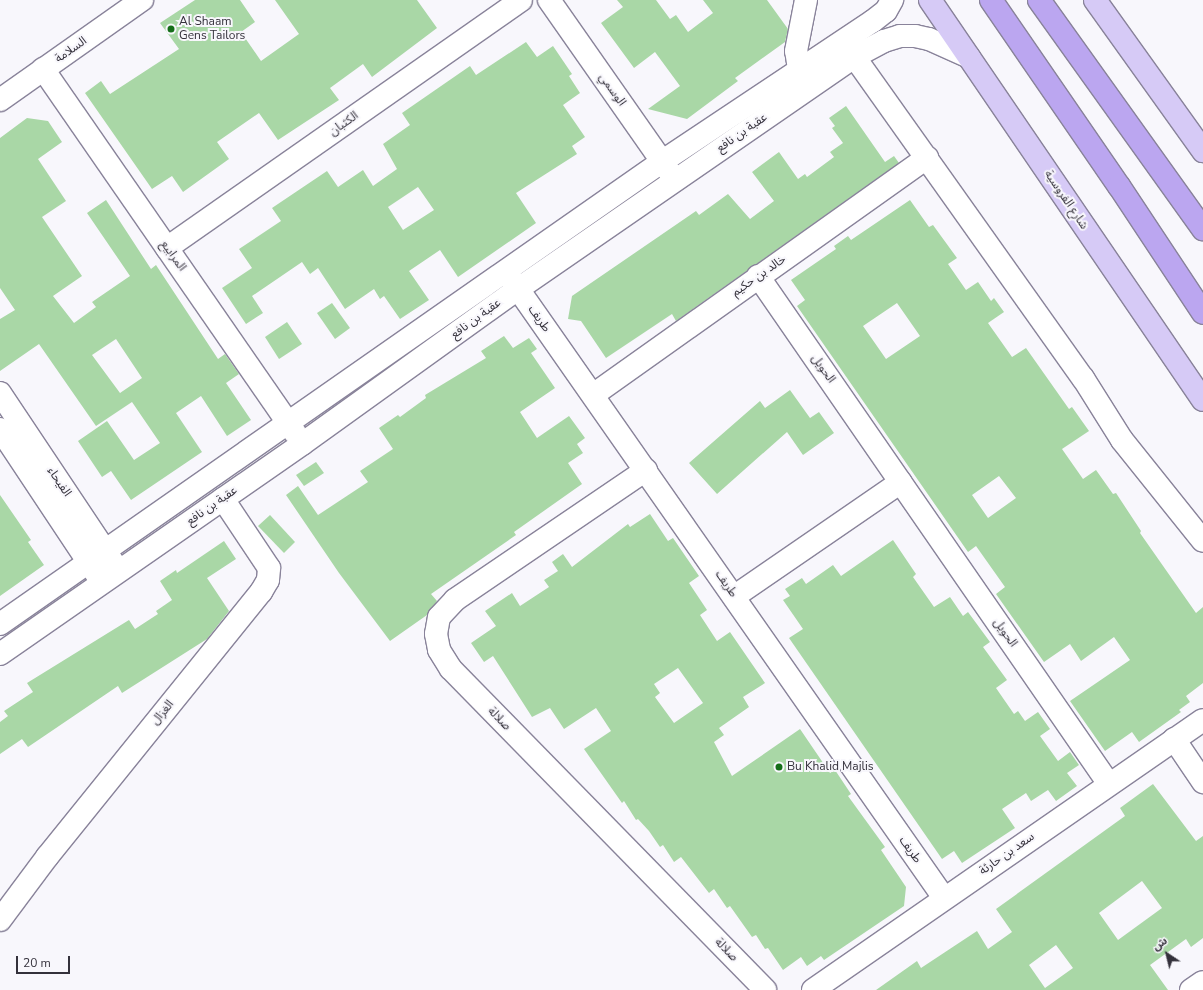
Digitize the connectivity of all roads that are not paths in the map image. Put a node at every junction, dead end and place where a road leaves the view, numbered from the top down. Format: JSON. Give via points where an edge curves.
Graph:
{"nodes":[{"id":1,"x":142,"y":0,"type":"edge"},
{"id":2,"x":521,"y":0,"type":"edge"},
{"id":3,"x":549,"y":0,"type":"edge"},
{"id":4,"x":806,"y":0,"type":"edge"},
{"id":5,"x":892,"y":0,"type":"edge"},
{"id":6,"x":930,"y":0,"type":"edge"},
{"id":7,"x":991,"y":0,"type":"edge"},
{"id":8,"x":1039,"y":0,"type":"edge"},
{"id":9,"x":1096,"y":0,"type":"edge"},
{"id":10,"x":848,"y":49,"type":"junction"},
{"id":11,"x":968,"y":57,"type":"junction"},
{"id":12,"x":43,"y":69,"type":"junction"},
{"id":13,"x":799,"y":69,"type":"junction"},
{"id":14,"x":0,"y":100,"type":"edge"},
{"id":15,"x":734,"y":113,"type":"junction"},
{"id":16,"x":746,"y":131,"type":"junction"},
{"id":17,"x":1203,"y":151,"type":"edge"},
{"id":18,"x":927,"y":158,"type":"junction"},
{"id":19,"x":663,"y":161,"type":"junction"},
{"id":20,"x":675,"y":179,"type":"junction"},
{"id":21,"x":1203,"y":229,"type":"edge"},
{"id":22,"x":167,"y":248,"type":"junction"},
{"id":23,"x":506,"y":271,"type":"junction"},
{"id":24,"x":758,"y":276,"type":"junction"},
{"id":25,"x":518,"y":289,"type":"junction"},
{"id":26,"x":1203,"y":314,"type":"edge"},
{"id":27,"x":0,"y":393,"type":"edge"},
{"id":28,"x":593,"y":396,"type":"junction"},
{"id":29,"x":1203,"y":400,"type":"edge"},
{"id":30,"x":287,"y":422,"type":"junction"},
{"id":31,"x":0,"y":429,"type":"edge"},
{"id":32,"x":302,"y":444,"type":"junction"},
{"id":33,"x":646,"y":470,"type":"junction"},
{"id":34,"x":901,"y":482,"type":"junction"},
{"id":35,"x":223,"y":499,"type":"junction"},
{"id":36,"x":1203,"y":541,"type":"edge"},
{"id":37,"x":97,"y":557,"type":"junction"},
{"id":38,"x":111,"y":577,"type":"junction"},
{"id":39,"x":735,"y":596,"type":"junction"},
{"id":40,"x":0,"y":624,"type":"edge"},
{"id":41,"x":0,"y":654,"type":"edge"},
{"id":42,"x":1203,"y":720,"type":"edge"},
{"id":43,"x":1174,"y":739,"type":"junction"},
{"id":44,"x":1203,"y":782,"type":"edge"},
{"id":45,"x":1109,"y":784,"type":"junction"},
{"id":46,"x":944,"y":898,"type":"junction"},
{"id":47,"x":0,"y":920,"type":"edge"},
{"id":48,"x":1203,"y":982,"type":"edge"},
{"id":49,"x":765,"y":990,"type":"edge"},
{"id":50,"x":813,"y":990,"type":"edge"},
{"id":51,"x":1191,"y":990,"type":"edge"}],
"edges":[{"from":1,"to":12,"type":"street","name":"السلامة"},
{"from":2,"to":22,"type":"street","name":"الكثبان"},
{"from":3,"to":19,"type":"street","name":"الوسمي"},
{"from":4,"to":13,"type":"street","via":[[796,52]]},
{"from":5,"to":10,"type":"street","name":"عقبة بن نافع","via":[[886,11]]},
{"from":6,"to":11,"type":"main road","name":"شارع الفروسية"},
{"from":7,"to":26,"type":"highway","via":[[1120,186]]},
{"from":8,"to":21,"type":"highway"},
{"from":9,"to":17,"type":"main road"},
{"from":10,"to":11,"type":"street","name":"عقبة بن نافع","via":[[900,36],[915,36]]},
{"from":10,"to":13,"type":"street","name":"عقبة بن نافع"},
{"from":10,"to":16,"type":"street","name":"عقبة بن نافع"},
{"from":10,"to":18,"type":"street"},
{"from":11,"to":29,"type":"main road","name":"شارع الفروسية"},
{"from":12,"to":14,"type":"street","name":"السلامة"},
{"from":12,"to":22,"type":"street","name":"المرابيع"},
{"from":13,"to":15,"type":"street","name":"عقبة بن نافع"},
{"from":15,"to":16,"type":"street"},
{"from":15,"to":19,"type":"street","name":"عقبة بن نافع"},
{"from":16,"to":20,"type":"street","name":"عقبة بن نافع"},
{"from":18,"to":24,"type":"street","name":"خالد بن حكيم"},
{"from":18,"to":36,"type":"street","via":[[1083,378],[1122,440]]},
{"from":19,"to":20,"type":"street","name":"الوسمي"},
{"from":19,"to":23,"type":"street","name":"عقبة بن نافع"},
{"from":20,"to":25,"type":"street","name":"عقبة بن نافع"},
{"from":22,"to":30,"type":"street","name":"المرابيع"},
{"from":23,"to":25,"type":"street","name":"طريف"},
{"from":23,"to":30,"type":"street","name":"عقبة بن نافع"},
{"from":24,"to":28,"type":"street","name":"خالد بن حكيم"},
{"from":24,"to":34,"type":"street","name":"الحويل"},
{"from":25,"to":28,"type":"street","name":"طريف"},
{"from":25,"to":32,"type":"street","name":"عقبة بن نافع"},
{"from":27,"to":37,"type":"street","name":"الفيحاء"},
{"from":28,"to":33,"type":"street","name":"طريف"},
{"from":30,"to":32,"type":"street","name":"المرابيع"},
{"from":30,"to":37,"type":"street","name":"عقبة بن نافع"},
{"from":31,"to":37,"type":"street","name":"الفيحاء"},
{"from":32,"to":35,"type":"street","name":"عقبة بن نافع"},
{"from":33,"to":39,"type":"street","name":"طريف"},
{"from":33,"to":49,"type":"street","name":"صلالة","via":[[455,600],[438,617],[436,634],[439,650],[451,669]]},
{"from":34,"to":39,"type":"street"},
{"from":34,"to":45,"type":"street","name":"الحويل"},
{"from":35,"to":38,"type":"street","name":"عقبة بن نافع"},
{"from":35,"to":47,"type":"street","name":"الغزال","via":[[269,568],[268,580],[261,592],[46,856]]},
{"from":37,"to":38,"type":"street","name":"الفيحاء"},
{"from":37,"to":40,"type":"street","name":"عقبة بن نافع"},
{"from":38,"to":41,"type":"street","name":"عقبة بن نافع"},
{"from":39,"to":46,"type":"street","name":"طريف"},
{"from":42,"to":43,"type":"street","name":"سعد بن حارثة"},
{"from":43,"to":44,"type":"street"},
{"from":43,"to":45,"type":"street","name":"سعد بن حارثة"},
{"from":45,"to":46,"type":"street","name":"سعد بن حارثة"},
{"from":46,"to":50,"type":"street","name":"سعد بن حارثة"},
{"from":48,"to":51,"type":"street"}]}
